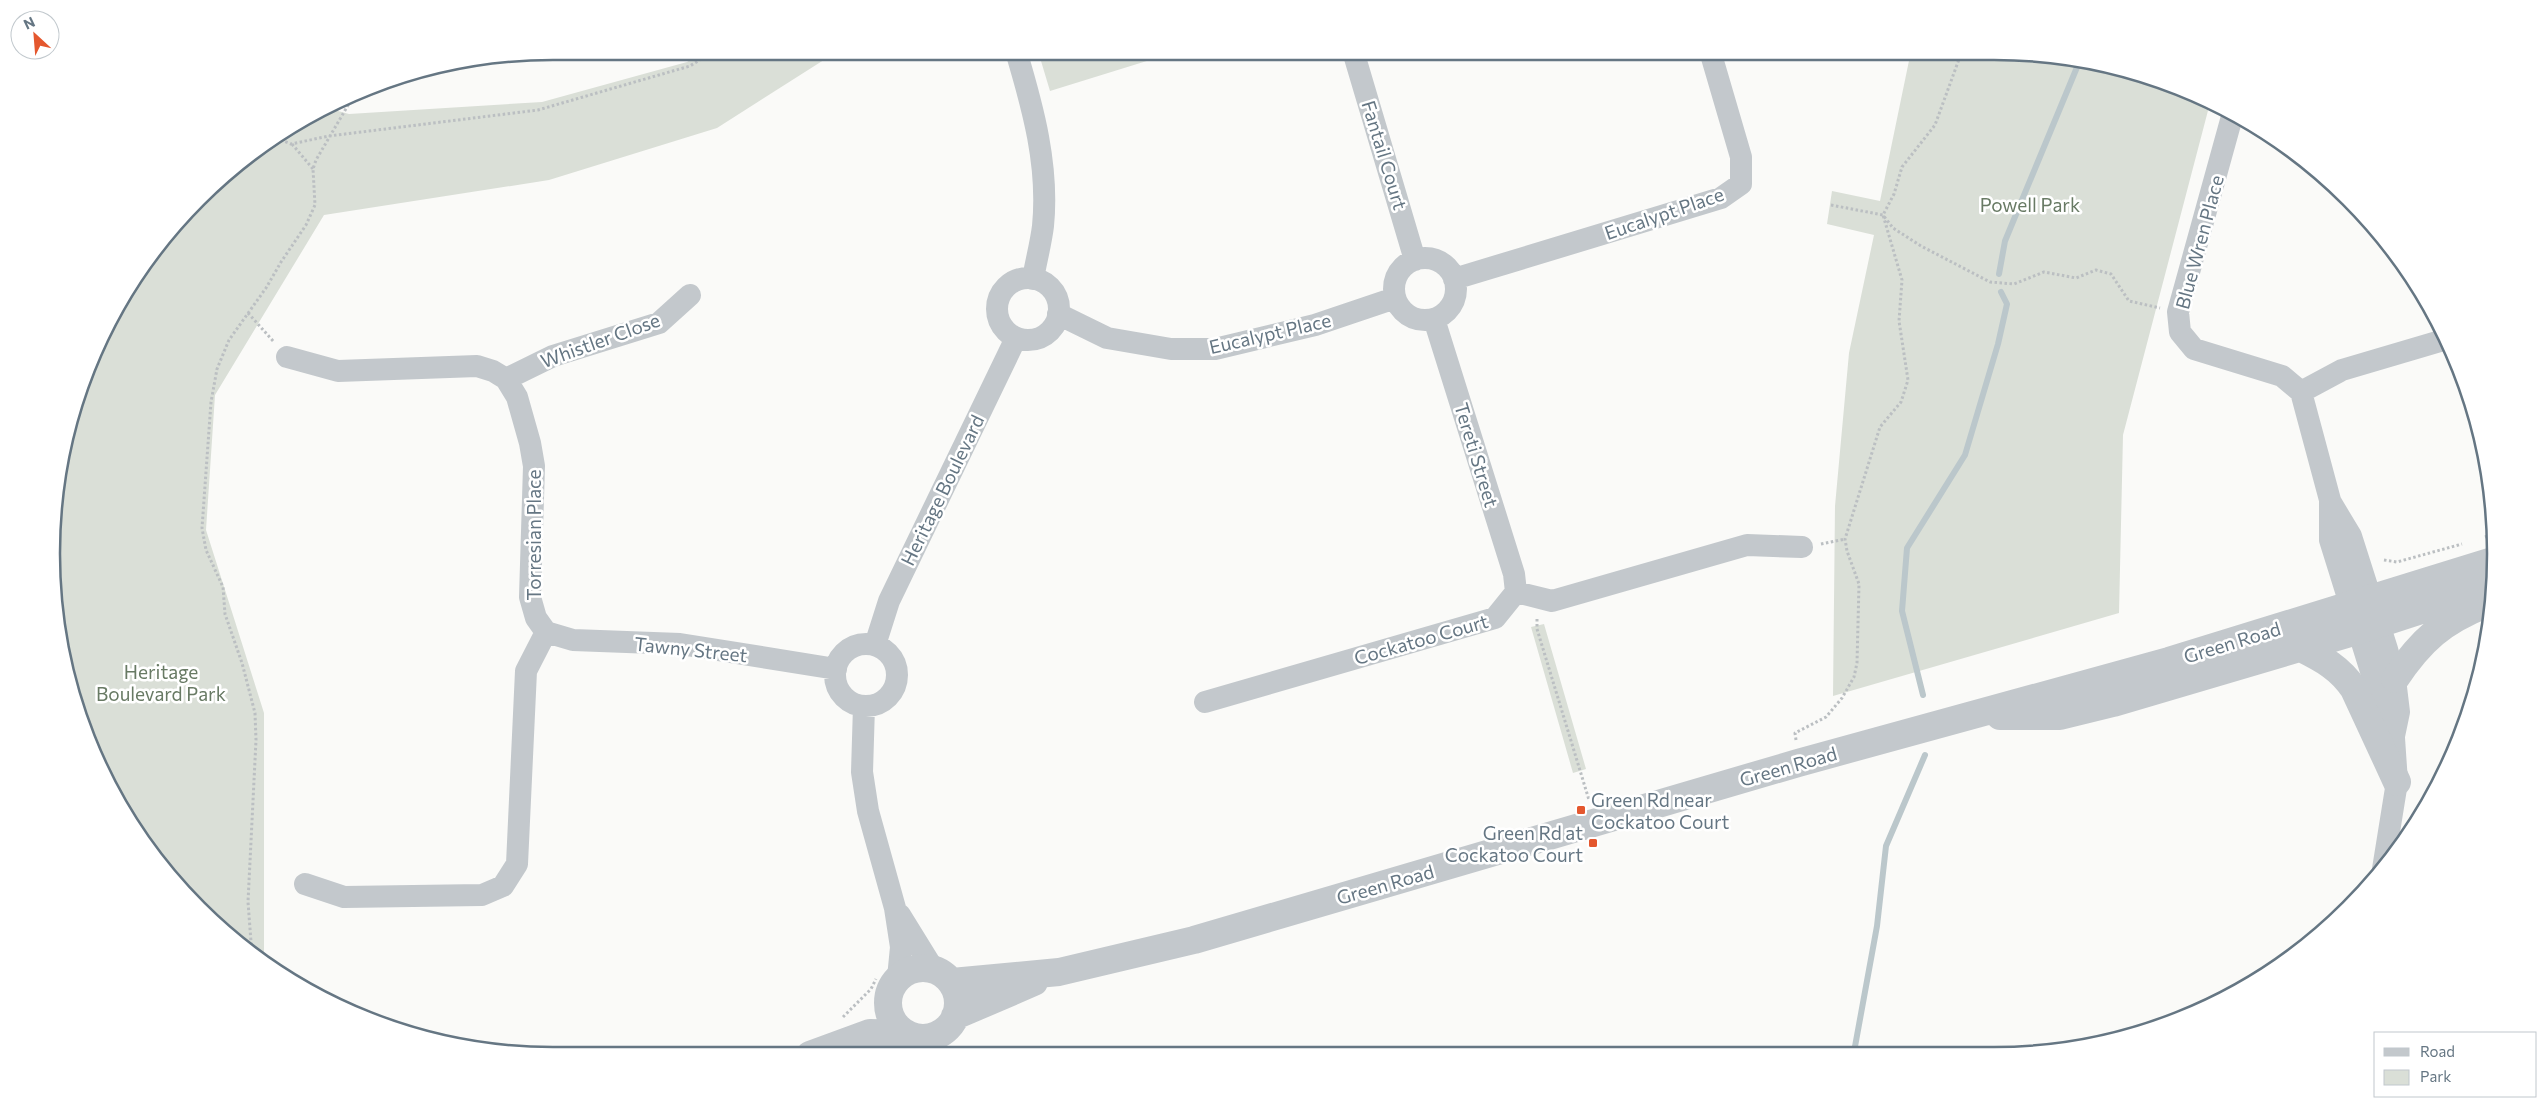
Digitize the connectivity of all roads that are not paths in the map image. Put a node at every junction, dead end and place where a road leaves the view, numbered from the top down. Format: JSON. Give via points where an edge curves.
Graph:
{"nodes":[{"id":1,"x":1019,"y":60,"type":"edge"},
{"id":2,"x":1356,"y":60,"type":"edge"},
{"id":3,"x":1713,"y":60,"type":"edge"},
{"id":4,"x":2231,"y":121,"type":"edge"},
{"id":5,"x":1415,"y":260,"type":"junction"},
{"id":6,"x":1033,"y":279,"type":"junction"},
{"id":7,"x":1454,"y":279,"type":"junction"},
{"id":8,"x":690,"y":295,"type":"dead end"},
{"id":9,"x":1395,"y":298,"type":"junction"},
{"id":10,"x":1058,"y":314,"type":"junction"},
{"id":11,"x":1434,"y":319,"type":"junction"},
{"id":12,"x":1016,"y":338,"type":"junction"},
{"id":13,"x":2439,"y":341,"type":"edge"},
{"id":14,"x":287,"y":357,"type":"road end"},
{"id":15,"x":506,"y":379,"type":"junction"},
{"id":16,"x":2301,"y":392,"type":"junction"},
{"id":17,"x":1802,"y":547,"type":"dead end"},
{"id":18,"x":2486,"y":550,"type":"edge"},
{"id":19,"x":2486,"y":588,"type":"edge"},
{"id":20,"x":1516,"y":592,"type":"junction"},
{"id":21,"x":2484,"y":604,"type":"edge"},
{"id":22,"x":2365,"y":615,"type":"junction"},
{"id":23,"x":546,"y":632,"type":"junction"},
{"id":24,"x":875,"y":646,"type":"junction"},
{"id":25,"x":2301,"y":648,"type":"junction"},
{"id":26,"x":836,"y":669,"type":"junction"},
{"id":27,"x":2395,"y":679,"type":"junction"},
{"id":28,"x":1205,"y":702,"type":"dead end"},
{"id":29,"x":864,"y":706,"type":"junction"},
{"id":30,"x":1969,"y":716,"type":"junction"},
{"id":31,"x":2394,"y":738,"type":"junction"},
{"id":32,"x":2397,"y":782,"type":"junction"},
{"id":33,"x":2386,"y":853,"type":"edge"},
{"id":34,"x":305,"y":884,"type":"dead end"},
{"id":35,"x":896,"y":908,"type":"junction"},
{"id":36,"x":1059,"y":972,"type":"junction"},
{"id":37,"x":943,"y":976,"type":"junction"},
{"id":38,"x":888,"y":983,"type":"junction"},
{"id":39,"x":955,"y":1016,"type":"junction"},
{"id":40,"x":905,"y":1034,"type":"junction"},
{"id":41,"x":813,"y":1047,"type":"edge"},
{"id":42,"x":821,"y":1047,"type":"edge"}],
"edges":[{"from":1,"to":6,"type":"street","via":[[1041,148],[1043,226]]},
{"from":2,"to":5,"type":"street","name":"Fantail Court"},
{"from":3,"to":7,"type":"street","name":"Eucalypt Place","via":[[1741,158],[1741,184],[1721,198]]},
{"from":4,"to":16,"type":"street","name":"Blue Wren Place","via":[[2178,312],[2180,332],[2194,350],[2282,376]]},
{"from":5,"to":7,"type":"street","via":[[1434,260],[1443,264]]},
{"from":5,"to":9,"type":"street","via":[[1399,273]]},
{"from":6,"to":10,"type":"street","via":[[1050,287],[1058,305]]},
{"from":6,"to":12,"type":"street","via":[[1014,281],[999,296],[998,317],[1006,332]]},
{"from":7,"to":11,"type":"street","via":[[1456,289],[1450,307]]},
{"from":8,"to":15,"type":"street","name":"Whistler Close","via":[[659,323],[553,356]]},
{"from":9,"to":10,"type":"street","name":"Eucalypt Place","via":[[1315,325],[1215,349],[1171,349],[1107,338]]},
{"from":9,"to":11,"type":"street","via":[[1404,312],[1413,318]]},
{"from":10,"to":12,"type":"street","via":[[1049,332],[1030,340]]},
{"from":11,"to":20,"type":"street","name":"Tereti Street","via":[[1514,574]]},
{"from":12,"to":24,"type":"street","name":"Heritage Boulevard","via":[[889,601]]},
{"from":13,"to":16,"type":"street","via":[[2342,370]]},
{"from":14,"to":15,"type":"street","via":[[338,371],[477,366]]},
{"from":15,"to":23,"type":"street","name":"Torresian Place","via":[[517,397],[534,466],[530,597],[536,618]]},
{"from":16,"to":22,"type":"street","via":[[2330,500],[2330,540]]},
{"from":17,"to":20,"type":"street","via":[[1747,545],[1552,602]]},
{"from":18,"to":22,"type":"street","name":"Green Road"},
{"from":19,"to":22,"type":"street","name":"Green Road"},
{"from":20,"to":28,"type":"street","name":"Cockatoo Court","via":[[1495,618]]},
{"from":21,"to":27,"type":"street","via":[[2458,615],[2430,634],[2412,653]]},
{"from":22,"to":25,"type":"street","name":"Green Road"},
{"from":22,"to":27,"type":"street"},
{"from":22,"to":30,"type":"street","name":"Green Road","via":[[2169,661]]},
{"from":22,"to":31,"type":"street","via":[[2384,713]]},
{"from":23,"to":26,"type":"street","name":"Tawny Street","via":[[573,640],[680,644]]},
{"from":23,"to":34,"type":"street","via":[[526,671],[517,864],[503,886],[482,895],[344,897]]},
{"from":24,"to":26,"type":"street","via":[[856,646],[847,651]]},
{"from":24,"to":29,"type":"street","via":[[891,656],[897,675],[896,684],[884,700]]},
{"from":25,"to":30,"type":"street","name":"Green Road","via":[[2113,704],[2060,716]]},
{"from":25,"to":32,"type":"street","via":[[2330,662],[2345,675]]},
{"from":26,"to":29,"type":"street","via":[[836,680],[842,694],[854,704]]},
{"from":27,"to":31,"type":"street","via":[[2399,712]]},
{"from":29,"to":35,"type":"street","via":[[862,772],[868,811]]},
{"from":30,"to":36,"type":"street","name":"Green Road","via":[[1194,940]]},
{"from":31,"to":32,"type":"street"},
{"from":32,"to":33,"type":"street"},
{"from":35,"to":37,"type":"street"},
{"from":35,"to":38,"type":"street","via":[[901,947]]},
{"from":36,"to":37,"type":"street","name":"Green Road"},
{"from":36,"to":39,"type":"street","name":"Green Road"},
{"from":37,"to":38,"type":"street","via":[[915,969]]},
{"from":37,"to":39,"type":"street","via":[[957,993]]},
{"from":38,"to":40,"type":"street","via":[[890,1018]]},
{"from":38,"to":41,"type":"street","via":[[864,1018]]},
{"from":39,"to":40,"type":"street","via":[[940,1034],[928,1038]]},
{"from":40,"to":42,"type":"street","via":[[870,1033]]}]}
